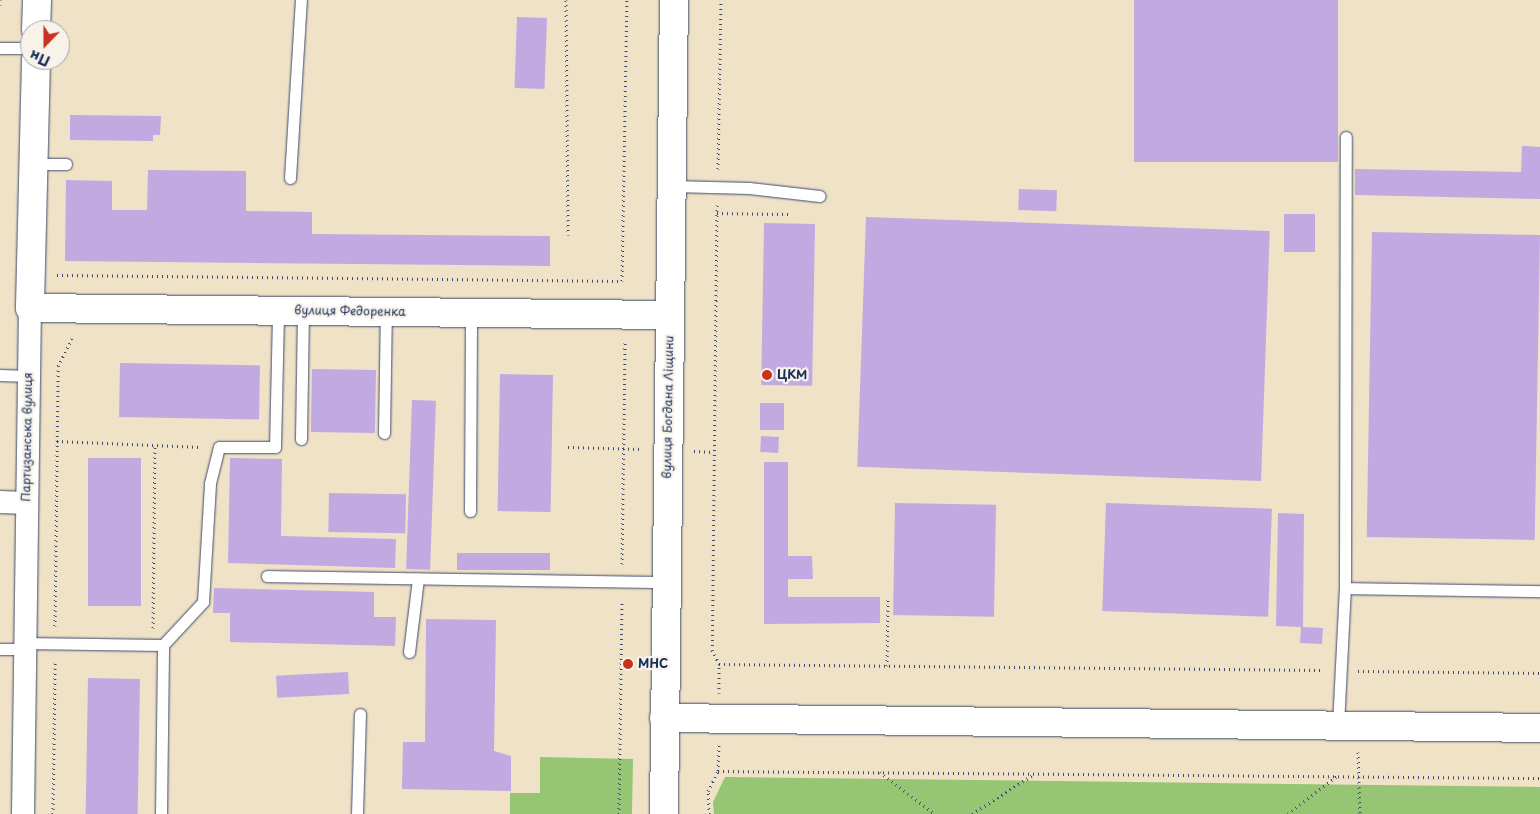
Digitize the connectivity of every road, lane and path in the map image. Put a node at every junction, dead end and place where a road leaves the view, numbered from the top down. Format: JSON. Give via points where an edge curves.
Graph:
{"nodes":[{"id":1,"x":0,"y":0,"type":"edge"},
{"id":2,"x":37,"y":0,"type":"edge"},
{"id":3,"x":301,"y":0,"type":"edge"},
{"id":4,"x":566,"y":0,"type":"edge"},
{"id":5,"x":627,"y":0,"type":"edge"},
{"id":6,"x":674,"y":0,"type":"edge"},
{"id":7,"x":720,"y":0,"type":"edge"},
{"id":8,"x":0,"y":5,"type":"edge"},
{"id":9,"x":36,"y":20,"type":"edge"},
{"id":10,"x":0,"y":48,"type":"edge"},
{"id":11,"x":20,"y":48,"type":"edge"},
{"id":12,"x":36,"y":70,"type":"edge"},
{"id":13,"x":1346,"y":137,"type":"dead end"},
{"id":14,"x":33,"y":164,"type":"junction"},
{"id":15,"x":66,"y":164,"type":"dead end"},
{"id":16,"x":290,"y":178,"type":"dead end"},
{"id":17,"x":672,"y":186,"type":"junction"},
{"id":18,"x":718,"y":188,"type":"junction"},
{"id":19,"x":820,"y":196,"type":"dead end"},
{"id":20,"x":717,"y":213,"type":"junction"},
{"id":21,"x":791,"y":214,"type":"dead end"},
{"id":22,"x":568,"y":235,"type":"dead end"},
{"id":23,"x":31,"y":275,"type":"junction"},
{"id":24,"x":30,"y":308,"type":"junction"},
{"id":25,"x":291,"y":310,"type":"junction"},
{"id":26,"x":386,"y":312,"type":"junction"},
{"id":27,"x":471,"y":312,"type":"junction"},
{"id":28,"x":670,"y":315,"type":"junction"},
{"id":29,"x":75,"y":334,"type":"dead end"},
{"id":30,"x":0,"y":375,"type":"edge"},
{"id":31,"x":28,"y":376,"type":"junction"},
{"id":32,"x":384,"y":433,"type":"dead end"},
{"id":33,"x":301,"y":439,"type":"dead end"},
{"id":34,"x":57,"y":441,"type":"junction"},
{"id":35,"x":154,"y":446,"type":"junction"},
{"id":36,"x":219,"y":447,"type":"junction"},
{"id":37,"x":568,"y":447,"type":"dead end"},
{"id":38,"x":623,"y":449,"type":"dead end"},
{"id":39,"x":0,"y":502,"type":"edge"},
{"id":40,"x":26,"y":503,"type":"junction"},
{"id":41,"x":470,"y":511,"type":"dead end"},
{"id":42,"x":267,"y":576,"type":"dead end"},
{"id":43,"x":418,"y":579,"type":"junction"},
{"id":44,"x":666,"y":582,"type":"junction"},
{"id":45,"x":1345,"y":588,"type":"junction"},
{"id":46,"x":1540,"y":591,"type":"edge"},
{"id":47,"x":888,"y":598,"type":"dead end"},
{"id":48,"x":55,"y":644,"type":"junction"},
{"id":49,"x":158,"y":645,"type":"junction"},
{"id":50,"x":24,"y":646,"type":"junction"},
{"id":51,"x":0,"y":648,"type":"edge"},
{"id":52,"x":410,"y":652,"type":"dead end"},
{"id":53,"x":888,"y":666,"type":"junction"},
{"id":54,"x":1334,"y":670,"type":"dead end"},
{"id":55,"x":1353,"y":671,"type":"dead end"},
{"id":56,"x":1540,"y":673,"type":"edge"},
{"id":57,"x":360,"y":714,"type":"dead end"},
{"id":58,"x":664,"y":718,"type":"junction"},
{"id":59,"x":1338,"y":726,"type":"junction"},
{"id":60,"x":1540,"y":728,"type":"edge"},
{"id":61,"x":879,"y":772,"type":"junction"},
{"id":62,"x":1035,"y":773,"type":"junction"},
{"id":63,"x":1337,"y":776,"type":"junction"},
{"id":64,"x":1357,"y":776,"type":"junction"},
{"id":65,"x":1540,"y":778,"type":"edge"},
{"id":66,"x":23,"y":814,"type":"edge"},
{"id":67,"x":53,"y":814,"type":"edge"},
{"id":68,"x":161,"y":814,"type":"edge"},
{"id":69,"x":357,"y":814,"type":"edge"},
{"id":70,"x":664,"y":814,"type":"edge"},
{"id":71,"x":708,"y":814,"type":"edge"},
{"id":72,"x":935,"y":814,"type":"edge"},
{"id":73,"x":972,"y":814,"type":"edge"},
{"id":74,"x":1288,"y":814,"type":"edge"},
{"id":75,"x":1360,"y":814,"type":"edge"}],
"edges":[{"from":1,"to":8,"type":"path"},
{"from":2,"to":9,"type":"street"},
{"from":3,"to":16,"type":"lane"},
{"from":4,"to":22,"type":"path"},
{"from":5,"to":23,"type":"path","via":[[622,282]]},
{"from":6,"to":17,"type":"street","name":"вулиця Богдана Ліщини"},
{"from":7,"to":18,"type":"path"},
{"from":10,"to":11,"type":"lane"},
{"from":12,"to":14,"type":"street","name":"Партизанська вулиця"},
{"from":13,"to":45,"type":"lane"},
{"from":14,"to":15,"type":"lane"},
{"from":14,"to":23,"type":"street","name":"Партизанська вулиця"},
{"from":17,"to":18,"type":"lane"},
{"from":17,"to":28,"type":"street","name":"вулиця Богдана Ліщини"},
{"from":18,"to":19,"type":"lane"},
{"from":18,"to":20,"type":"path"},
{"from":20,"to":21,"type":"path"},
{"from":20,"to":53,"type":"path","via":[[712,650],[719,664]]},
{"from":23,"to":24,"type":"street","name":"Партизанська вулиця"},
{"from":24,"to":25,"type":"street","name":"вулиця Федоренка"},
{"from":24,"to":31,"type":"street","name":"Партизанська вулиця"},
{"from":25,"to":26,"type":"street","name":"вулиця Федоренка"},
{"from":25,"to":33,"type":"lane"},
{"from":25,"to":36,"type":"lane","via":[[275,447]]},
{"from":26,"to":27,"type":"street","name":"вулиця Федоренка"},
{"from":26,"to":32,"type":"lane"},
{"from":27,"to":28,"type":"street","name":"вулиця Федоренка"},
{"from":27,"to":41,"type":"lane"},
{"from":28,"to":44,"type":"street","name":"вулиця Богдана Ліщини"},
{"from":29,"to":34,"type":"path","via":[[58,366]]},
{"from":30,"to":31,"type":"lane"},
{"from":31,"to":40,"type":"street","name":"Партизанська вулиця"},
{"from":34,"to":35,"type":"path"},
{"from":34,"to":48,"type":"path"},
{"from":35,"to":36,"type":"path"},
{"from":35,"to":49,"type":"path"},
{"from":36,"to":49,"type":"lane","via":[[210,483],[203,602]]},
{"from":37,"to":38,"type":"path"},
{"from":39,"to":40,"type":"street"},
{"from":40,"to":50,"type":"street","name":"Партизанська вулиця"},
{"from":42,"to":43,"type":"lane"},
{"from":43,"to":44,"type":"lane"},
{"from":43,"to":52,"type":"lane"},
{"from":44,"to":58,"type":"street","name":"вулиця Богдана Ліщини"},
{"from":45,"to":46,"type":"lane"},
{"from":45,"to":59,"type":"lane"},
{"from":47,"to":53,"type":"path"},
{"from":48,"to":49,"type":"lane"},
{"from":48,"to":50,"type":"lane"},
{"from":48,"to":67,"type":"path"},
{"from":49,"to":68,"type":"lane"},
{"from":50,"to":51,"type":"lane"},
{"from":50,"to":66,"type":"street","name":"Партизанська вулиця"},
{"from":53,"to":54,"type":"path"},
{"from":55,"to":56,"type":"path"},
{"from":57,"to":69,"type":"lane"},
{"from":58,"to":59,"type":"street"},
{"from":58,"to":70,"type":"street","name":"вулиця Богдана Ліщини"},
{"from":59,"to":60,"type":"street"},
{"from":61,"to":62,"type":"path"},
{"from":61,"to":71,"type":"path","via":[[718,771],[708,791]]},
{"from":61,"to":72,"type":"path"},
{"from":62,"to":63,"type":"path"},
{"from":62,"to":73,"type":"path"},
{"from":63,"to":64,"type":"path"},
{"from":63,"to":74,"type":"path"},
{"from":64,"to":65,"type":"path"},
{"from":64,"to":75,"type":"path"}]}
